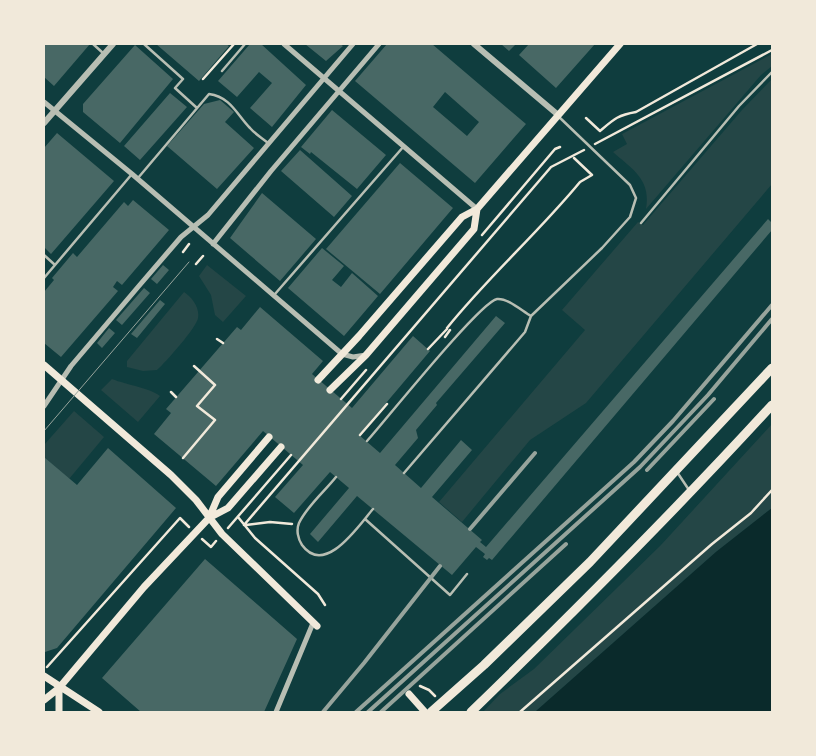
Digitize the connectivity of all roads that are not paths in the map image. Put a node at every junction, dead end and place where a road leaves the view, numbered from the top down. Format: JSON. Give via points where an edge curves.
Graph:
{"nodes":[{"id":1,"x":93,"y":44,"type":"edge"},
{"id":2,"x":113,"y":44,"type":"edge"},
{"id":3,"x":144,"y":44,"type":"edge"},
{"id":4,"x":245,"y":44,"type":"edge"},
{"id":5,"x":284,"y":44,"type":"edge"},
{"id":6,"x":353,"y":44,"type":"edge"},
{"id":7,"x":379,"y":44,"type":"edge"},
{"id":8,"x":474,"y":44,"type":"edge"},
{"id":9,"x":620,"y":44,"type":"edge"},
{"id":10,"x":104,"y":54,"type":"junction"},
{"id":11,"x":222,"y":71,"type":"dead end"},
{"id":12,"x":772,"y":72,"type":"edge"},
{"id":13,"x":324,"y":78,"type":"junction"},
{"id":14,"x":340,"y":91,"type":"junction"},
{"id":15,"x":44,"y":102,"type":"edge"},
{"id":16,"x":197,"y":108,"type":"junction"},
{"id":17,"x":55,"y":111,"type":"junction"},
{"id":18,"x":557,"y":114,"type":"junction"},
{"id":19,"x":44,"y":123,"type":"edge"},
{"id":20,"x":269,"y":144,"type":"junction"},
{"id":21,"x":404,"y":146,"type":"junction"},
{"id":22,"x":132,"y":174,"type":"junction"},
{"id":23,"x":138,"y":179,"type":"junction"},
{"id":24,"x":477,"y":209,"type":"junction"},
{"id":25,"x":641,"y":223,"type":"dead end"},
{"id":26,"x":194,"y":228,"type":"junction"},
{"id":27,"x":213,"y":244,"type":"junction"},
{"id":28,"x":44,"y":255,"type":"edge"},
{"id":29,"x":55,"y":265,"type":"junction"},
{"id":30,"x":44,"y":278,"type":"edge"},
{"id":31,"x":274,"y":296,"type":"junction"},
{"id":32,"x":531,"y":316,"type":"junction"},
{"id":33,"x":342,"y":354,"type":"junction"},
{"id":34,"x":366,"y":355,"type":"junction"},
{"id":35,"x":44,"y":365,"type":"edge"},
{"id":36,"x":772,"y":368,"type":"edge"},
{"id":37,"x":318,"y":380,"type":"dead end"},
{"id":38,"x":62,"y":382,"type":"junction"},
{"id":39,"x":330,"y":390,"type":"dead end"},
{"id":40,"x":772,"y":405,"type":"edge"},
{"id":41,"x":44,"y":406,"type":"edge"},
{"id":42,"x":269,"y":436,"type":"dead end"},
{"id":43,"x":367,"y":441,"type":"dead end"},
{"id":44,"x":281,"y":447,"type":"dead end"},
{"id":45,"x":676,"y":471,"type":"junction"},
{"id":46,"x":404,"y":473,"type":"dead end"},
{"id":47,"x":336,"y":477,"type":"dead end"},
{"id":48,"x":692,"y":494,"type":"junction"},
{"id":49,"x":373,"y":509,"type":"dead end"},
{"id":50,"x":210,"y":518,"type":"junction"},
{"id":51,"x":365,"y":519,"type":"junction"},
{"id":52,"x":467,"y":574,"type":"dead end"},
{"id":53,"x":315,"y":625,"type":"joint"},
{"id":54,"x":44,"y":676,"type":"edge"},
{"id":55,"x":60,"y":688,"type":"junction"},
{"id":56,"x":409,"y":694,"type":"dead end"},
{"id":57,"x":44,"y":700,"type":"edge"},
{"id":58,"x":59,"y":712,"type":"edge"},
{"id":59,"x":99,"y":712,"type":"edge"},
{"id":60,"x":276,"y":712,"type":"edge"},
{"id":61,"x":425,"y":712,"type":"edge"},
{"id":62,"x":431,"y":712,"type":"edge"},
{"id":63,"x":471,"y":712,"type":"edge"}],
"edges":[{"from":1,"to":10,"type":"lane"},
{"from":2,"to":10,"type":"street"},
{"from":3,"to":16,"type":"lane","via":[[183,79],[176,88]]},
{"from":4,"to":11,"type":"lane"},
{"from":5,"to":13,"type":"street"},
{"from":6,"to":13,"type":"street"},
{"from":7,"to":14,"type":"street"},
{"from":8,"to":18,"type":"street"},
{"from":9,"to":18,"type":"main road"},
{"from":10,"to":17,"type":"street"},
{"from":12,"to":25,"type":"lane"},
{"from":13,"to":14,"type":"street"},
{"from":13,"to":20,"type":"street"},
{"from":14,"to":21,"type":"street"},
{"from":14,"to":27,"type":"street"},
{"from":15,"to":17,"type":"street"},
{"from":16,"to":20,"type":"lane","via":[[209,94],[217,95],[240,112],[249,127]]},
{"from":16,"to":23,"type":"lane"},
{"from":17,"to":19,"type":"street"},
{"from":17,"to":22,"type":"street"},
{"from":18,"to":24,"type":"main road"},
{"from":18,"to":32,"type":"lane","via":[[630,185],[636,203],[630,217],[602,248]]},
{"from":20,"to":26,"type":"street"},
{"from":21,"to":24,"type":"street"},
{"from":21,"to":31,"type":"lane"},
{"from":22,"to":23,"type":"street"},
{"from":22,"to":29,"type":"lane"},
{"from":23,"to":26,"type":"street"},
{"from":24,"to":33,"type":"main road","via":[[462,217]]},
{"from":24,"to":34,"type":"main road","via":[[474,229]]},
{"from":26,"to":27,"type":"street"},
{"from":26,"to":38,"type":"street","via":[[181,237],[138,287],[71,366]]},
{"from":27,"to":31,"type":"street"},
{"from":28,"to":29,"type":"lane"},
{"from":29,"to":30,"type":"lane"},
{"from":31,"to":33,"type":"street"},
{"from":32,"to":43,"type":"lane","via":[[505,300],[496,299],[487,304]]},
{"from":32,"to":46,"type":"lane","via":[[525,332]]},
{"from":33,"to":34,"type":"street","via":[[353,357]]},
{"from":33,"to":37,"type":"main road"},
{"from":34,"to":39,"type":"main road"},
{"from":35,"to":38,"type":"main road"},
{"from":36,"to":45,"type":"highway"},
{"from":38,"to":41,"type":"street"},
{"from":38,"to":50,"type":"main road","via":[[171,475]]},
{"from":40,"to":48,"type":"highway"},
{"from":42,"to":50,"type":"main road","via":[[218,497]]},
{"from":44,"to":50,"type":"main road","via":[[228,508]]},
{"from":45,"to":48,"type":"lane"},
{"from":45,"to":62,"type":"highway","via":[[590,562]]},
{"from":47,"to":51,"type":"lane","via":[[299,524],[299,539],[303,546],[314,555],[332,553]]},
{"from":48,"to":63,"type":"highway"},
{"from":49,"to":51,"type":"lane"},
{"from":50,"to":53,"type":"main road","via":[[222,534]]},
{"from":50,"to":55,"type":"main road","via":[[120,614]]},
{"from":51,"to":52,"type":"lane","via":[[450,595]]},
{"from":53,"to":60,"type":"street"},
{"from":54,"to":55,"type":"main road"},
{"from":55,"to":57,"type":"main road"},
{"from":55,"to":58,"type":"main road"},
{"from":55,"to":59,"type":"main road"},
{"from":56,"to":61,"type":"main road"}]}
